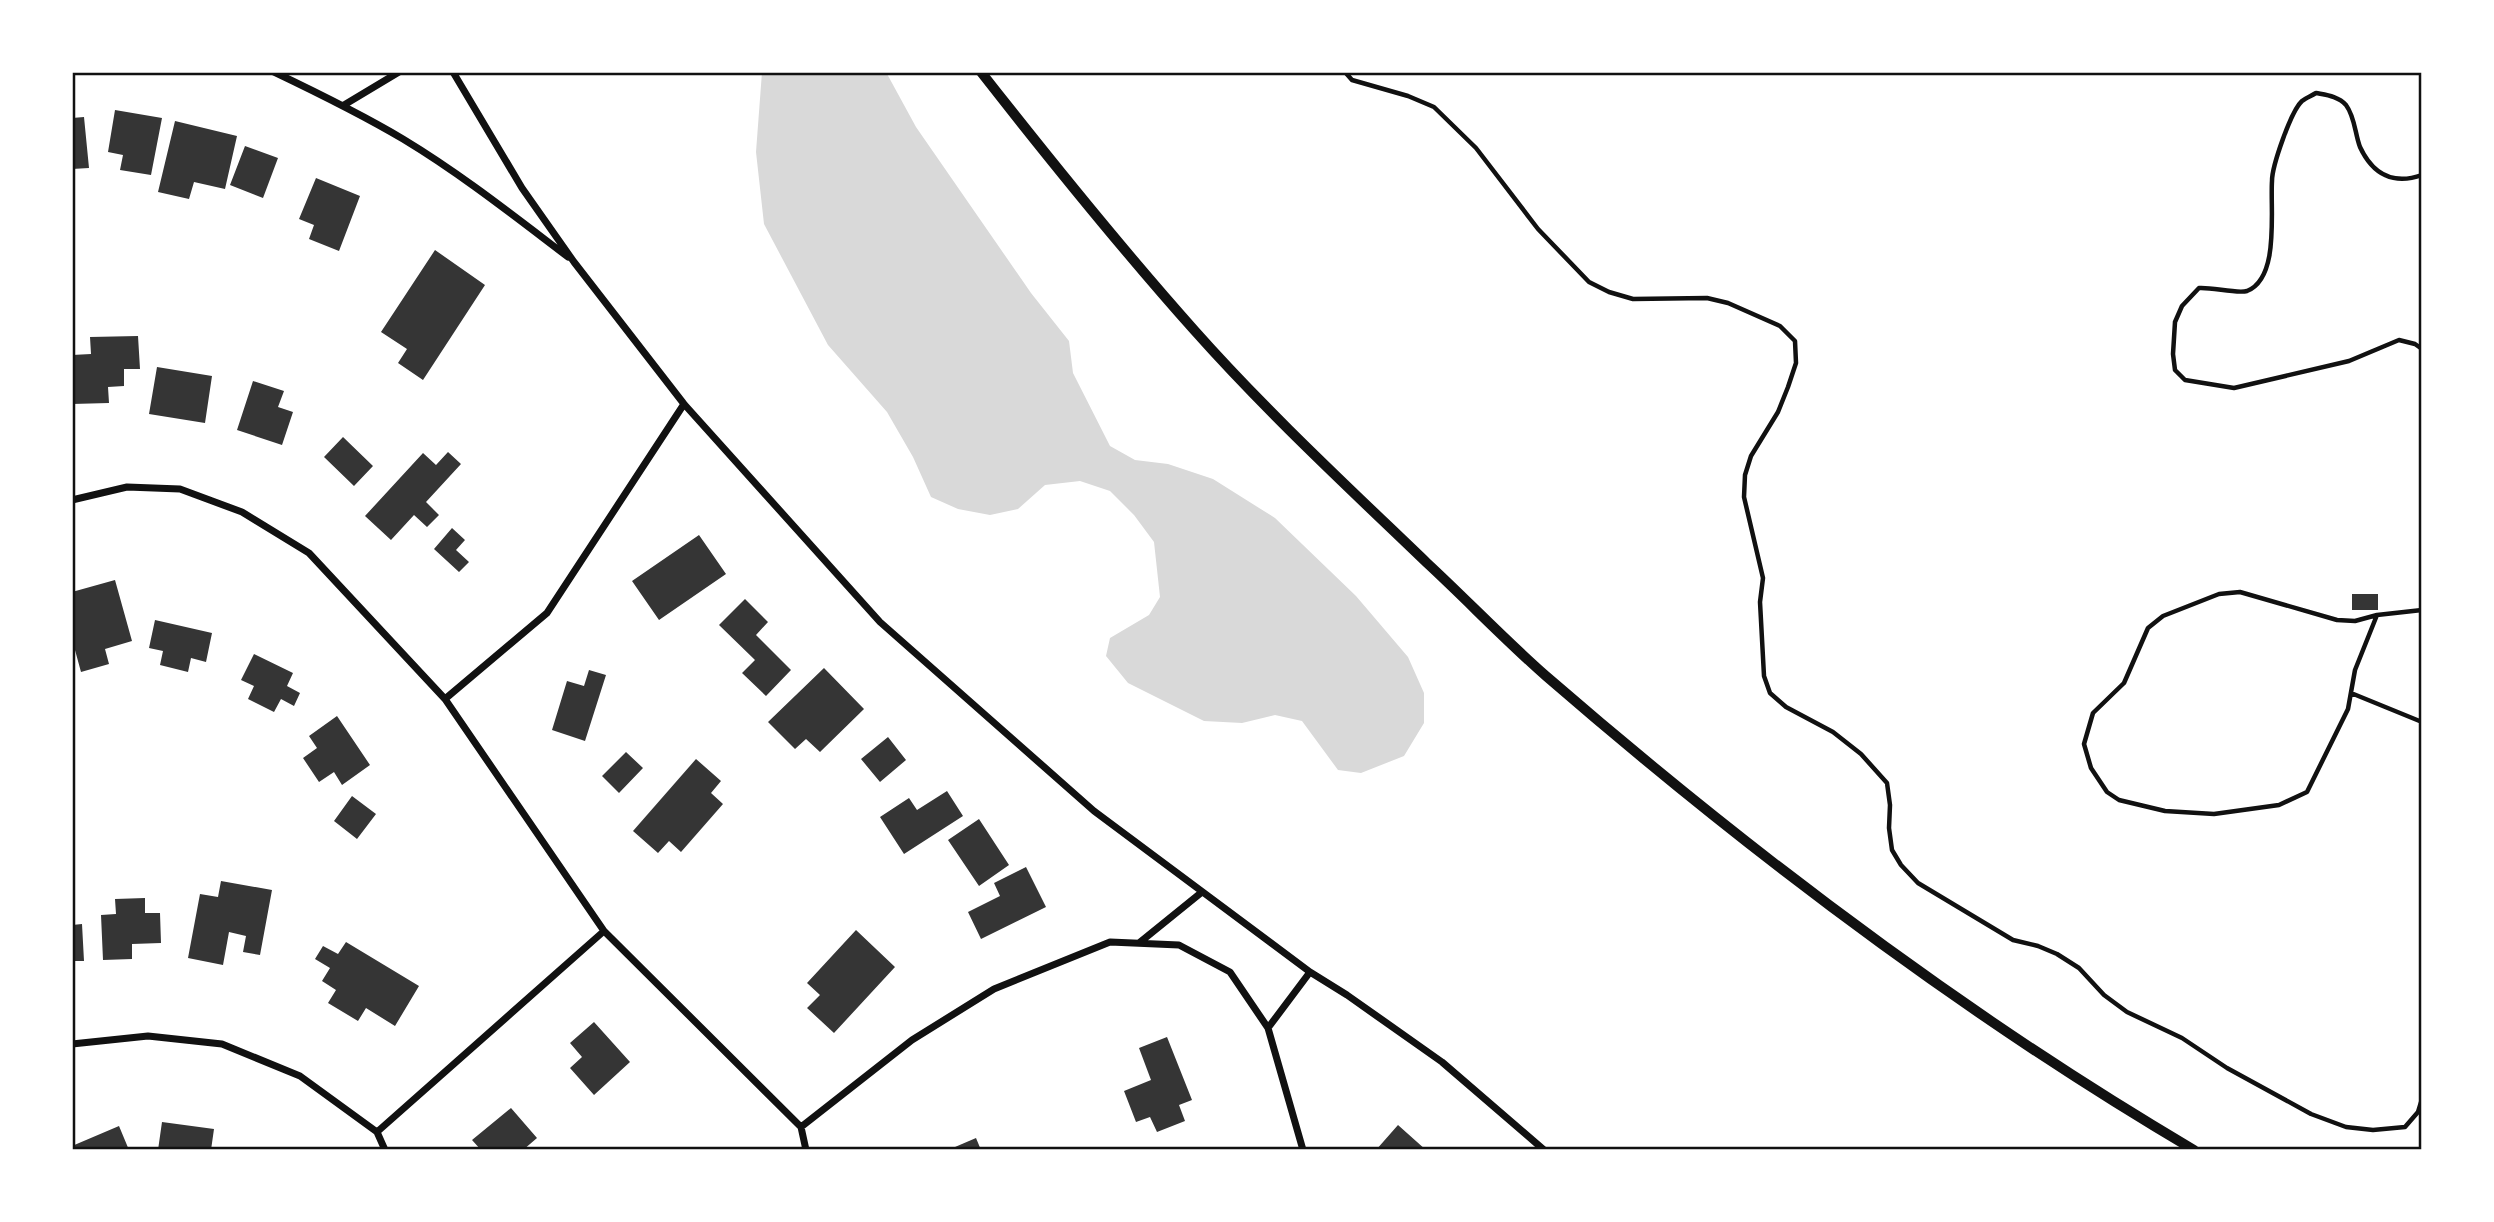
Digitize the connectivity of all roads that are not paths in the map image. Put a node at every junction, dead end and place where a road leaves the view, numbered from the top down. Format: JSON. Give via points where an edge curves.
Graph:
{"nodes":[{"id":1,"x":274,"y":72,"type":"edge"},
{"id":2,"x":399,"y":72,"type":"edge"},
{"id":3,"x":453,"y":72,"type":"edge"},
{"id":4,"x":981,"y":72,"type":"edge"},
{"id":5,"x":344,"y":105,"type":"junction"},
{"id":6,"x":574,"y":262,"type":"junction"},
{"id":7,"x":684,"y":404,"type":"junction"},
{"id":8,"x":72,"y":500,"type":"edge"},
{"id":9,"x":445,"y":699,"type":"junction"},
{"id":10,"x":1202,"y":892,"type":"junction"},
{"id":11,"x":604,"y":932,"type":"junction"},
{"id":12,"x":1139,"y":943,"type":"junction"},
{"id":13,"x":1310,"y":972,"type":"junction"},
{"id":14,"x":1268,"y":1028,"type":"junction"},
{"id":15,"x":72,"y":1044,"type":"edge"},
{"id":16,"x":801,"y":1127,"type":"junction"},
{"id":17,"x":377,"y":1132,"type":"junction"},
{"id":18,"x":385,"y":1150,"type":"edge"},
{"id":19,"x":806,"y":1150,"type":"edge"},
{"id":20,"x":1303,"y":1150,"type":"edge"},
{"id":21,"x":1544,"y":1150,"type":"edge"},
{"id":22,"x":2193,"y":1150,"type":"edge"}],
"edges":[{"from":1,"to":5,"type":"street"},
{"from":2,"to":5,"type":"street"},
{"from":3,"to":6,"type":"street","via":[[522,188]]},
{"from":4,"to":22,"type":"street","via":[[1075,192],[1197,333],[1310,453],[1544,674],[1836,911],[2108,1098]]},
{"from":5,"to":6,"type":"street","via":[[486,194]]},
{"from":6,"to":7,"type":"street"},
{"from":7,"to":9,"type":"street","via":[[547,613]]},
{"from":7,"to":10,"type":"street","via":[[880,622],[1094,811]]},
{"from":8,"to":9,"type":"street","via":[[127,487],[180,489],[242,512],[309,553]]},
{"from":9,"to":11,"type":"street"},
{"from":10,"to":12,"type":"street"},
{"from":10,"to":13,"type":"street"},
{"from":11,"to":16,"type":"street"},
{"from":11,"to":17,"type":"street"},
{"from":12,"to":14,"type":"street","via":[[1179,945],[1230,972]]},
{"from":12,"to":16,"type":"street","via":[[1110,942],[994,989],[912,1040]]},
{"from":13,"to":14,"type":"street"},
{"from":13,"to":21,"type":"street","via":[[1442,1062]]},
{"from":14,"to":20,"type":"street"},
{"from":15,"to":17,"type":"street","via":[[148,1036],[222,1044],[300,1076]]},
{"from":16,"to":19,"type":"street"},
{"from":17,"to":18,"type":"street"}]}
